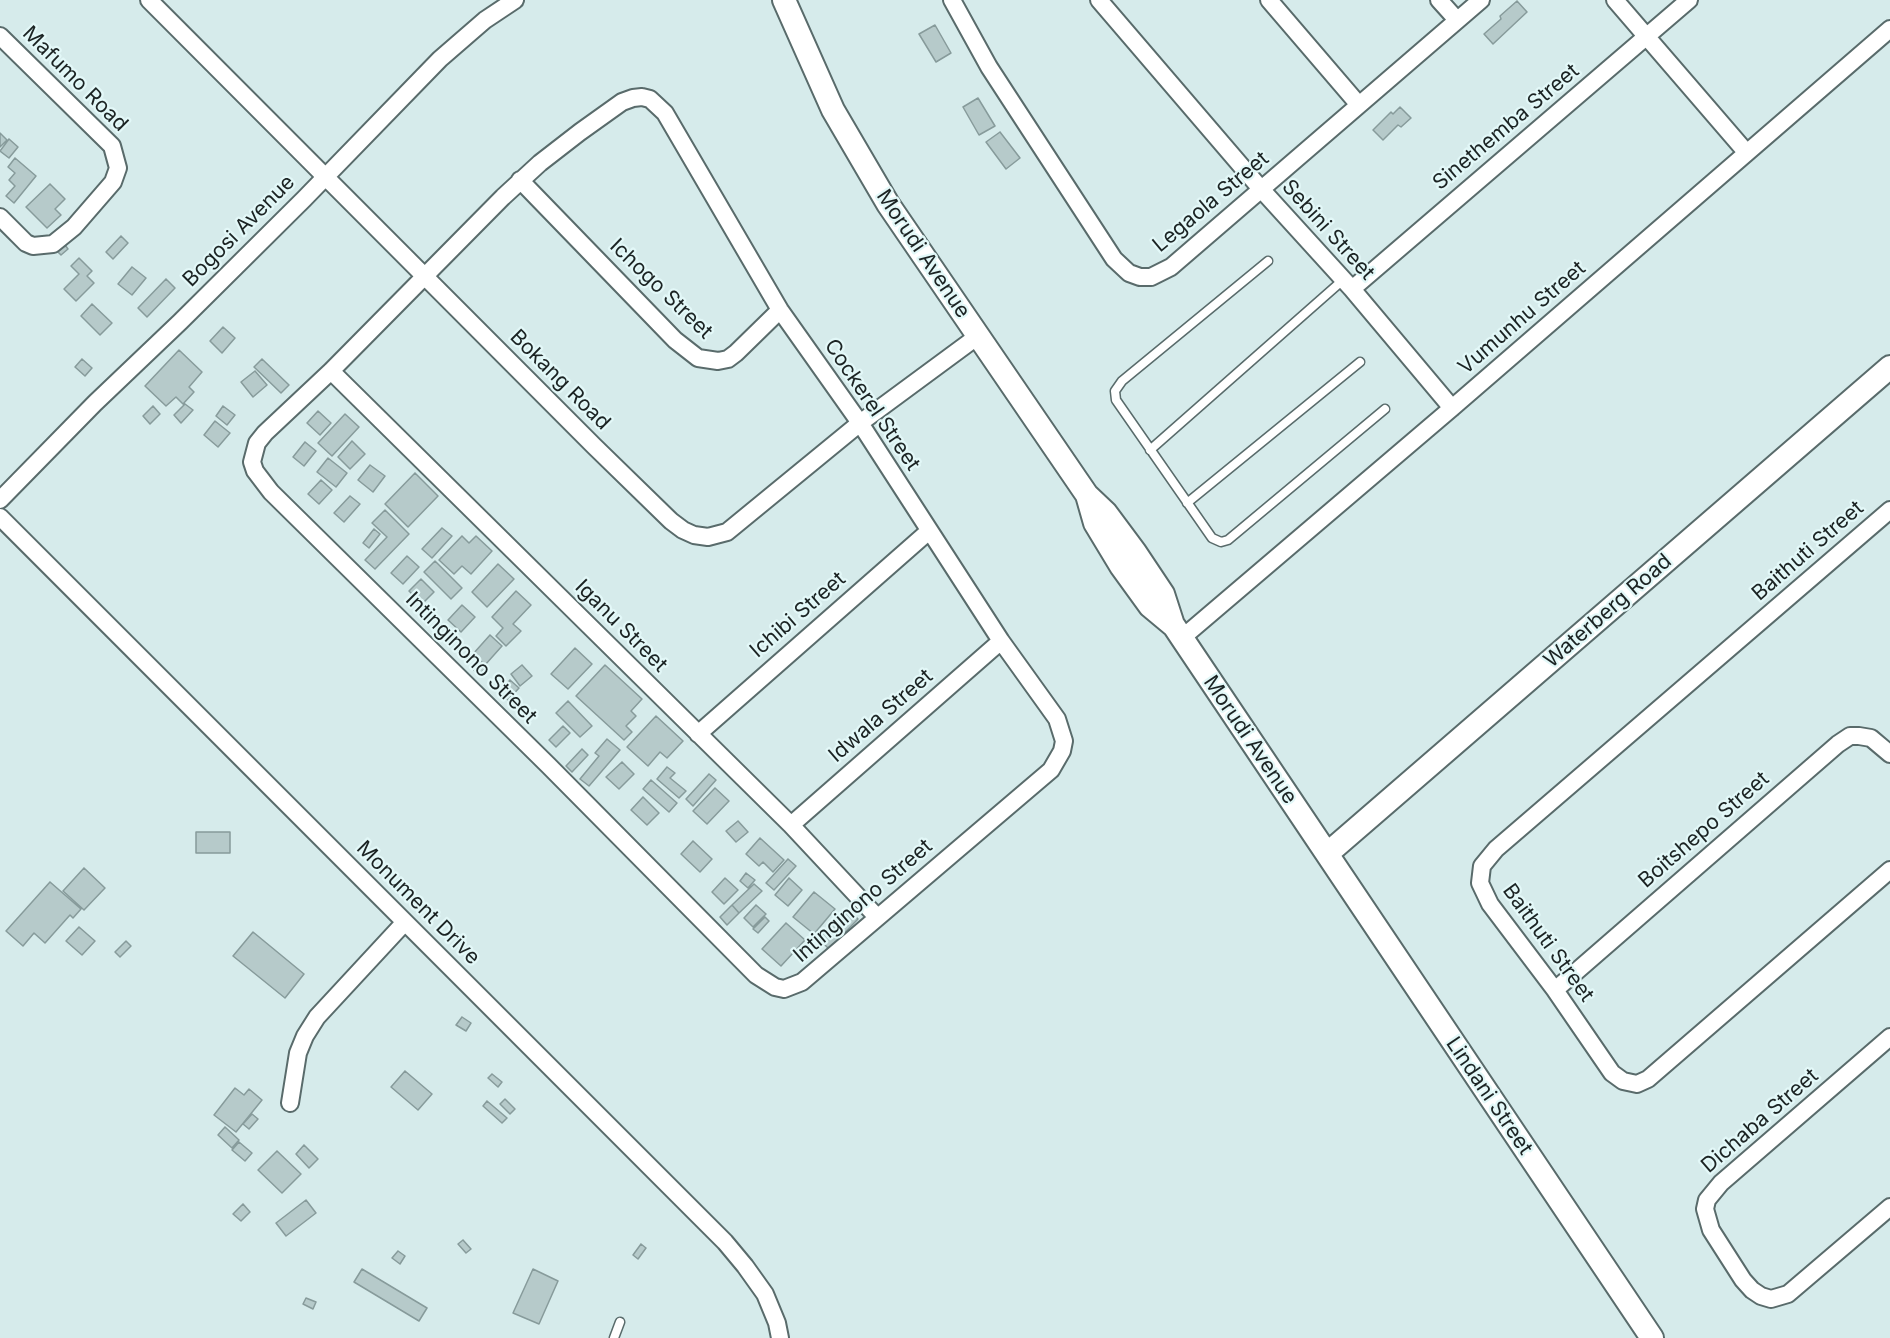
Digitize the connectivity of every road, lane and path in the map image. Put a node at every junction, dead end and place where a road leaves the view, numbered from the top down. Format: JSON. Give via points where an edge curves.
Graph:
{"nodes":[{"id":1,"x":149,"y":0,"type":"edge"},
{"id":2,"x":515,"y":0,"type":"edge"},
{"id":3,"x":784,"y":0,"type":"edge"},
{"id":4,"x":1099,"y":0,"type":"edge"},
{"id":5,"x":1269,"y":0,"type":"edge"},
{"id":6,"x":1439,"y":0,"type":"edge"},
{"id":7,"x":1481,"y":0,"type":"edge"},
{"id":8,"x":1615,"y":0,"type":"edge"},
{"id":9,"x":1689,"y":0,"type":"edge"},
{"id":10,"x":954,"y":1,"type":"edge"},
{"id":11,"x":1457,"y":20,"type":"junction"},
{"id":12,"x":1890,"y":29,"type":"edge"},
{"id":13,"x":0,"y":36,"type":"edge"},
{"id":14,"x":1647,"y":37,"type":"junction"},
{"id":15,"x":642,"y":97,"type":"joint"},
{"id":16,"x":1359,"y":105,"type":"junction"},
{"id":17,"x":1746,"y":152,"type":"junction"},
{"id":18,"x":325,"y":176,"type":"junction"},
{"id":19,"x":520,"y":180,"type":"junction"},
{"id":20,"x":1261,"y":189,"type":"junction"},
{"id":21,"x":0,"y":217,"type":"edge"},
{"id":22,"x":1268,"y":261,"type":"dead end"},
{"id":23,"x":425,"y":276,"type":"junction"},
{"id":24,"x":1348,"y":284,"type":"junction"},
{"id":25,"x":780,"y":310,"type":"junction"},
{"id":26,"x":978,"y":336,"type":"junction"},
{"id":27,"x":1360,"y":362,"type":"dead end"},
{"id":28,"x":1890,"y":367,"type":"edge"},
{"id":29,"x":331,"y":370,"type":"junction"},
{"id":30,"x":1452,"y":408,"type":"junction"},
{"id":31,"x":1385,"y":410,"type":"dead end"},
{"id":32,"x":860,"y":423,"type":"junction"},
{"id":33,"x":1150,"y":450,"type":"junction"},
{"id":34,"x":0,"y":500,"type":"edge"},
{"id":35,"x":1187,"y":502,"type":"junction"},
{"id":36,"x":1890,"y":510,"type":"edge"},
{"id":37,"x":0,"y":517,"type":"edge"},
{"id":38,"x":929,"y":531,"type":"junction"},
{"id":39,"x":1178,"y":632,"type":"junction"},
{"id":40,"x":1001,"y":641,"type":"junction"},
{"id":41,"x":698,"y":734,"type":"junction"},
{"id":42,"x":1064,"y":741,"type":"joint"},
{"id":43,"x":1890,"y":754,"type":"edge"},
{"id":44,"x":791,"y":825,"type":"junction"},
{"id":45,"x":1327,"y":854,"type":"junction"},
{"id":46,"x":1890,"y":870,"type":"edge"},
{"id":47,"x":877,"y":917,"type":"junction"},
{"id":48,"x":405,"y":922,"type":"junction"},
{"id":49,"x":1555,"y":990,"type":"junction"},
{"id":50,"x":1890,"y":1037,"type":"edge"},
{"id":51,"x":290,"y":1102,"type":"dead end"},
{"id":52,"x":1890,"y":1207,"type":"edge"},
{"id":53,"x":620,"y":1322,"type":"dead end"},
{"id":54,"x":614,"y":1338,"type":"edge"},
{"id":55,"x":780,"y":1338,"type":"edge"},
{"id":56,"x":1652,"y":1338,"type":"edge"}],
"edges":[{"from":1,"to":18,"type":"street","name":"Bokang Road"},
{"from":2,"to":18,"type":"street","name":"Bogosi Avenue","via":[[440,59]]},
{"from":3,"to":26,"type":"street","name":"Morudi Avenue","via":[[833,110],[864,164]]},
{"from":4,"to":20,"type":"street","name":"Sebini Street"},
{"from":5,"to":16,"type":"street"},
{"from":6,"to":11,"type":"street"},
{"from":7,"to":11,"type":"street","name":"Legaola Street"},
{"from":8,"to":14,"type":"street"},
{"from":9,"to":14,"type":"street","name":"Sinethemba Street"},
{"from":10,"to":20,"type":"street","name":"Legaola Street","via":[[989,67],[1107,249],[1129,273],[1140,277],[1161,274]]},
{"from":11,"to":16,"type":"street","name":"Legaola Street"},
{"from":12,"to":17,"type":"street","name":"Vumunhu Street"},
{"from":13,"to":21,"type":"street","name":"Mafumo Road","via":[[112,146],[118,168],[113,182],[74,227],[53,244],[39,247],[26,243]]},
{"from":14,"to":17,"type":"street"},
{"from":14,"to":24,"type":"street","name":"Sinethemba Street"},
{"from":15,"to":19,"type":"street","name":"Intinginono Street","via":[[622,102]]},
{"from":15,"to":25,"type":"street","name":"Cockerel Street","via":[[665,113]]},
{"from":16,"to":20,"type":"street","name":"Legaola Street"},
{"from":17,"to":30,"type":"street","name":"Vumunhu Street"},
{"from":18,"to":23,"type":"street","name":"Bokang Road"},
{"from":18,"to":34,"type":"street","name":"Bogosi Avenue"},
{"from":19,"to":23,"type":"street","name":"Intinginono Street"},
{"from":19,"to":25,"type":"street","name":"Ichogo Street","via":[[675,340],[698,358],[728,359]]},
{"from":20,"to":24,"type":"street","name":"Sebini Street"},
{"from":22,"to":33,"type":"lane","via":[[1122,381],[1115,391],[1116,400]]},
{"from":23,"to":29,"type":"street","name":"Intinginono Street"},
{"from":23,"to":32,"type":"street","name":"Bokang Road","via":[[670,521],[694,535],[708,537],[727,532]]},
{"from":24,"to":30,"type":"street","name":"Sebini Street"},
{"from":24,"to":33,"type":"lane"},
{"from":25,"to":32,"type":"street","name":"Cockerel Street"},
{"from":26,"to":32,"type":"street","name":"Bokang Road"},
{"from":26,"to":39,"type":"street","name":"Morudi Avenue","via":[[1087,495],[1095,523],[1121,566],[1150,606]]},
{"from":27,"to":35,"type":"lane"},
{"from":28,"to":45,"type":"street","name":"Waterberg Road"},
{"from":29,"to":41,"type":"street","name":"Iganu Street"},
{"from":29,"to":47,"type":"street","name":"Intinginono Street","via":[[257,442],[252,462],[271,492],[766,983],[784,989],[802,982]]},
{"from":30,"to":39,"type":"street","name":"Vumunhu Street"},
{"from":31,"to":35,"type":"lane","via":[[1228,540],[1212,538]]},
{"from":32,"to":38,"type":"street","name":"Cockerel Street"},
{"from":33,"to":35,"type":"lane"},
{"from":36,"to":49,"type":"street","name":"Baithuti Street","via":[[1488,858],[1480,873],[1484,892]]},
{"from":37,"to":48,"type":"street","name":"Monument Drive"},
{"from":38,"to":40,"type":"street","name":"Cockerel Street"},
{"from":38,"to":41,"type":"street","name":"Ichibi Street"},
{"from":39,"to":45,"type":"street","name":"Morudi Avenue"},
{"from":40,"to":42,"type":"street","name":"Cockerel Street","via":[[1057,719]]},
{"from":40,"to":44,"type":"street","name":"Idwala Street"},
{"from":41,"to":44,"type":"street","name":"Iganu Street"},
{"from":42,"to":47,"type":"street","name":"Intinginono Street","via":[[1051,770]]},
{"from":43,"to":49,"type":"street","name":"Boitshepo Street","via":[[1871,738],[1851,736],[1838,744]]},
{"from":44,"to":47,"type":"street","name":"Iganu Street"},
{"from":45,"to":56,"type":"street","name":"Lindani Street"},
{"from":46,"to":49,"type":"street","name":"Baithuti Street","via":[[1648,1079],[1637,1084],[1612,1073]]},
{"from":48,"to":51,"type":"street","via":[[317,1017],[298,1053]]},
{"from":48,"to":55,"type":"street","name":"Monument Drive","via":[[725,1242],[765,1294]]},
{"from":50,"to":52,"type":"street","name":"Dichaba Street","via":[[1721,1183],[1707,1200],[1705,1209],[1711,1230],[1743,1280],[1752,1290],[1771,1299],[1788,1294]]},
{"from":53,"to":54,"type":"lane"}]}
